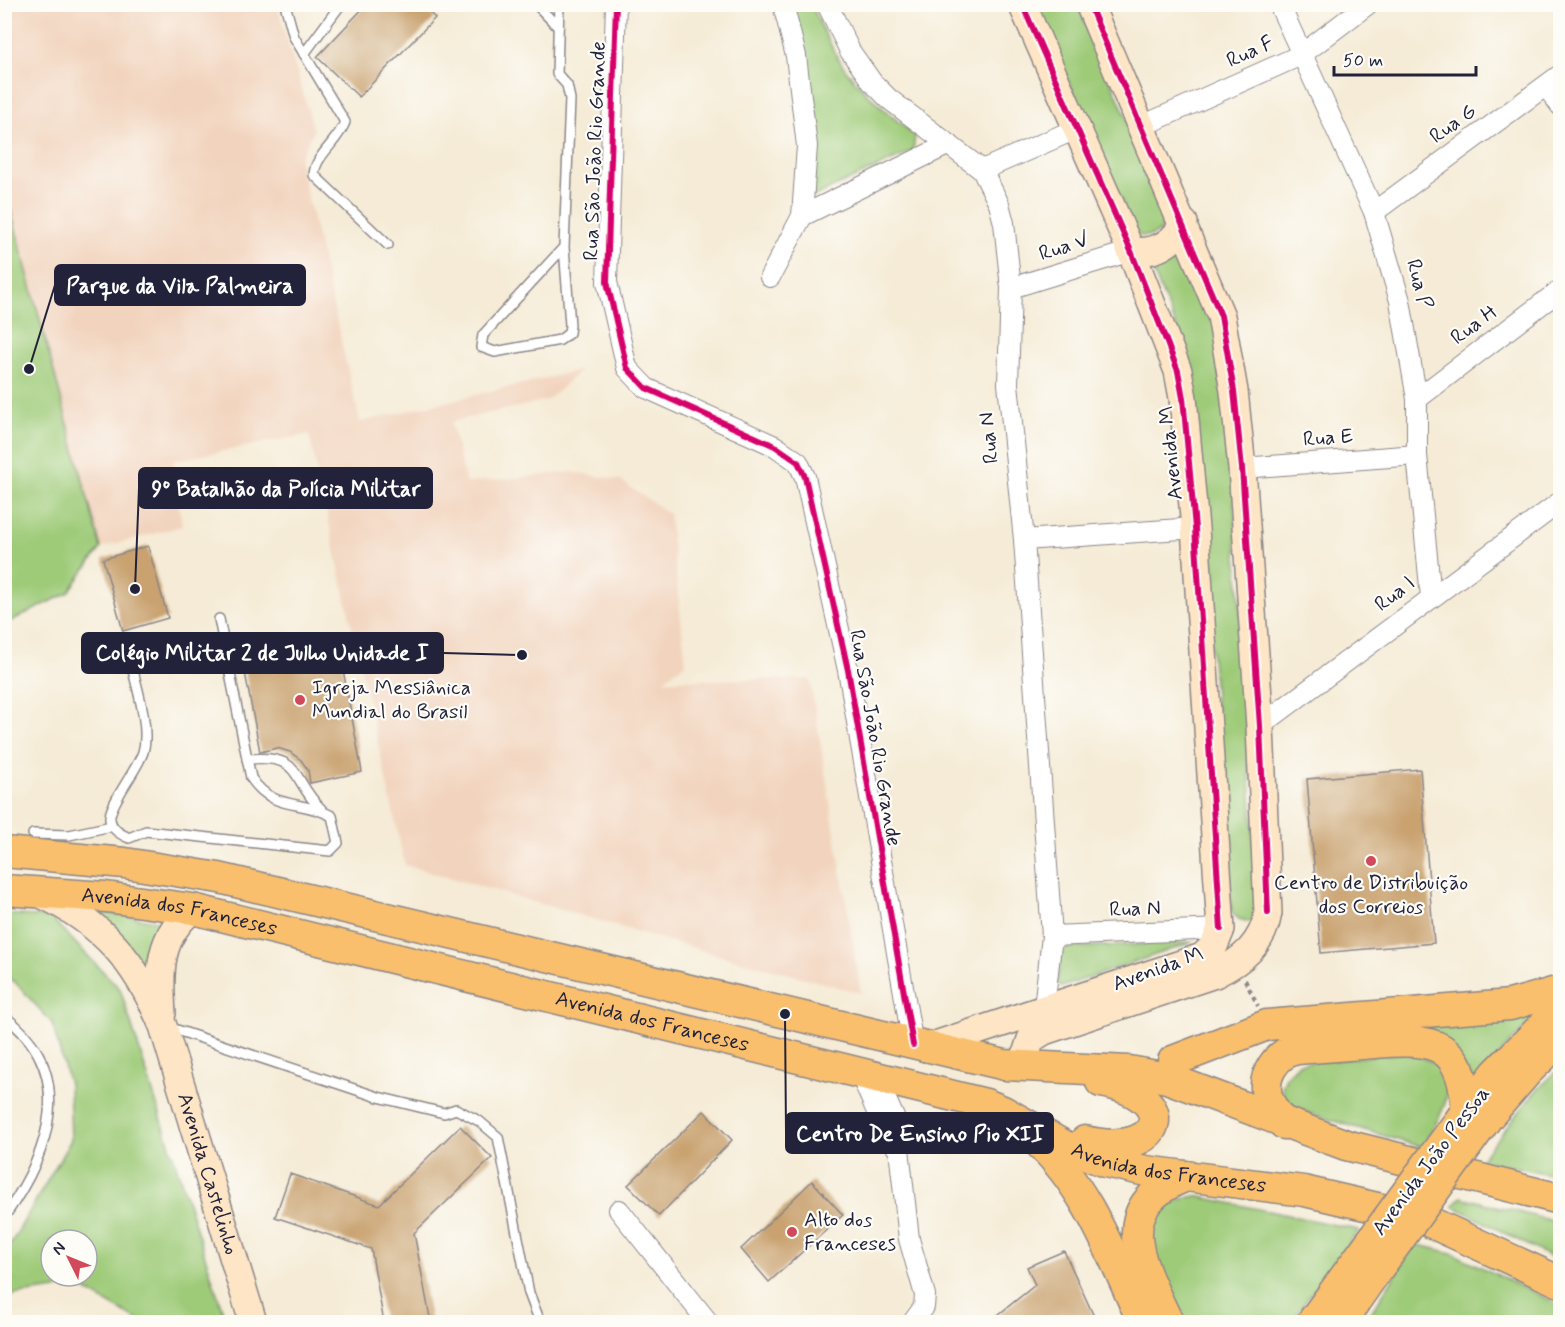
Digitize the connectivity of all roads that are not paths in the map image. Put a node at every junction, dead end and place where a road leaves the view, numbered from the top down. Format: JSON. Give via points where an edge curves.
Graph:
{"nodes":[{"id":1,"x":285,"y":4,"type":"edge"},
{"id":2,"x":341,"y":4,"type":"edge"},
{"id":3,"x":536,"y":4,"type":"edge"},
{"id":4,"x":559,"y":4,"type":"edge"},
{"id":5,"x":616,"y":4,"type":"edge"},
{"id":6,"x":783,"y":4,"type":"edge"},
{"id":7,"x":827,"y":4,"type":"edge"},
{"id":8,"x":1022,"y":4,"type":"edge"},
{"id":9,"x":1089,"y":4,"type":"edge"},
{"id":10,"x":1279,"y":4,"type":"edge"},
{"id":11,"x":1368,"y":4,"type":"edge"},
{"id":12,"x":558,"y":27,"type":"junction"},
{"id":13,"x":303,"y":54,"type":"junction"},
{"id":14,"x":1301,"y":55,"type":"junction"},
{"id":15,"x":1553,"y":80,"type":"edge"},
{"id":16,"x":1560,"y":105,"type":"edge"},
{"id":17,"x":1142,"y":126,"type":"junction"},
{"id":18,"x":1076,"y":129,"type":"junction"},
{"id":19,"x":949,"y":144,"type":"junction"},
{"id":20,"x":982,"y":170,"type":"junction"},
{"id":21,"x":1374,"y":212,"type":"junction"},
{"id":22,"x":802,"y":216,"type":"junction"},
{"id":23,"x":1184,"y":223,"type":"junction"},
{"id":24,"x":388,"y":245,"type":"dead end"},
{"id":25,"x":564,"y":247,"type":"junction"},
{"id":26,"x":1131,"y":251,"type":"junction"},
{"id":27,"x":770,"y":277,"type":"dead end"},
{"id":28,"x":1011,"y":288,"type":"junction"},
{"id":29,"x":1560,"y":291,"type":"edge"},
{"id":30,"x":1417,"y":399,"type":"junction"},
{"id":31,"x":1417,"y":455,"type":"junction"},
{"id":32,"x":1242,"y":468,"type":"junction"},
{"id":33,"x":1560,"y":502,"type":"edge"},
{"id":34,"x":1195,"y":528,"type":"junction"},
{"id":35,"x":1023,"y":540,"type":"junction"},
{"id":36,"x":1431,"y":597,"type":"junction"},
{"id":37,"x":219,"y":619,"type":"dead end"},
{"id":38,"x":128,"y":651,"type":"dead end"},
{"id":39,"x":1260,"y":726,"type":"junction"},
{"id":40,"x":247,"y":759,"type":"junction"},
{"id":41,"x":323,"y":811,"type":"junction"},
{"id":42,"x":112,"y":826,"type":"junction"},
{"id":43,"x":33,"y":834,"type":"dead end"},
{"id":44,"x":127,"y":850,"type":"junction"},
{"id":45,"x":4,"y":852,"type":"edge"},
{"id":46,"x":4,"y":890,"type":"edge"},
{"id":47,"x":34,"y":891,"type":"junction"},
{"id":48,"x":193,"y":909,"type":"junction"},
{"id":49,"x":1221,"y":929,"type":"junction"},
{"id":50,"x":1052,"y":936,"type":"junction"},
{"id":51,"x":1240,"y":960,"type":"junction"},
{"id":52,"x":1560,"y":991,"type":"edge"},
{"id":53,"x":1044,"y":1008,"type":"junction"},
{"id":54,"x":1560,"y":1009,"type":"edge"},
{"id":55,"x":4,"y":1016,"type":"edge"},
{"id":56,"x":163,"y":1026,"type":"junction"},
{"id":57,"x":1560,"y":1040,"type":"edge"},
{"id":58,"x":920,"y":1046,"type":"junction"},
{"id":59,"x":1549,"y":1058,"type":"edge"},
{"id":60,"x":1015,"y":1060,"type":"junction"},
{"id":61,"x":1173,"y":1061,"type":"junction"},
{"id":62,"x":868,"y":1075,"type":"junction"},
{"id":63,"x":1003,"y":1111,"type":"junction"},
{"id":64,"x":1254,"y":1112,"type":"junction"},
{"id":65,"x":1473,"y":1114,"type":"junction"},
{"id":66,"x":1284,"y":1124,"type":"junction"},
{"id":67,"x":1186,"y":1176,"type":"junction"},
{"id":68,"x":1560,"y":1199,"type":"edge"},
{"id":69,"x":619,"y":1210,"type":"dead end"},
{"id":70,"x":4,"y":1216,"type":"edge"},
{"id":71,"x":1362,"y":1272,"type":"junction"},
{"id":72,"x":1560,"y":1282,"type":"edge"},
{"id":73,"x":253,"y":1323,"type":"edge"},
{"id":74,"x":540,"y":1323,"type":"edge"},
{"id":75,"x":708,"y":1323,"type":"edge"},
{"id":76,"x":913,"y":1323,"type":"edge"},
{"id":77,"x":1143,"y":1323,"type":"edge"},
{"id":78,"x":1168,"y":1323,"type":"edge"},
{"id":79,"x":1312,"y":1323,"type":"edge"},
{"id":80,"x":1341,"y":1323,"type":"edge"}],
"edges":[{"from":1,"to":13,"type":"lane","via":[[294,38]]},
{"from":2,"to":13,"type":"lane"},
{"from":3,"to":12,"type":"lane"},
{"from":4,"to":12,"type":"lane"},
{"from":5,"to":58,"type":"street","name":"Rua São João Rio Grande","via":[[607,282],[627,368],[646,388],[774,446],[798,462],[813,504],[848,670]]},
{"from":6,"to":22,"type":"street","via":[[796,56],[807,146]]},
{"from":7,"to":19,"type":"street","name":"Rua N","via":[[850,51],[872,82]]},
{"from":8,"to":18,"type":"street","name":"Avenida M"},
{"from":9,"to":17,"type":"street"},
{"from":10,"to":14,"type":"street","name":"Rua P"},
{"from":11,"to":14,"type":"street","name":"Rua F"},
{"from":12,"to":25,"type":"lane","via":[[557,74],[567,85],[570,99]]},
{"from":13,"to":24,"type":"lane","via":[[345,122],[341,134],[314,165],[314,175]]},
{"from":14,"to":17,"type":"street","name":"Rua F"},
{"from":14,"to":21,"type":"street","name":"Rua P"},
{"from":15,"to":16,"type":"street"},
{"from":15,"to":21,"type":"street","name":"Rua G"},
{"from":17,"to":23,"type":"street"},
{"from":18,"to":20,"type":"street"},
{"from":18,"to":26,"type":"street","name":"Avenida M"},
{"from":19,"to":20,"type":"street","name":"Rua N"},
{"from":19,"to":22,"type":"street"},
{"from":20,"to":28,"type":"street","name":"Rua N","via":[[1002,214]]},
{"from":21,"to":30,"type":"street","name":"Rua P","via":[[1400,300]]},
{"from":22,"to":27,"type":"street"},
{"from":23,"to":26,"type":"street","via":[[1172,241],[1162,247]]},
{"from":23,"to":32,"type":"street","via":[[1221,316]]},
{"from":25,"to":25,"type":"lane","via":[[483,334],[481,347],[495,352],[560,340],[569,333]]},
{"from":26,"to":28,"type":"street","name":"Rua V"},
{"from":26,"to":34,"type":"street","name":"Avenida M","via":[[1178,371]]},
{"from":28,"to":35,"type":"street","name":"Rua N","via":[[1008,384]]},
{"from":29,"to":30,"type":"street","name":"Rua H"},
{"from":30,"to":31,"type":"street","name":"Rua P"},
{"from":31,"to":32,"type":"street","name":"Rua E"},
{"from":31,"to":36,"type":"street","name":"Rua P"},
{"from":32,"to":39,"type":"street"},
{"from":33,"to":36,"type":"street","name":"Rua I"},
{"from":34,"to":35,"type":"street"},
{"from":34,"to":49,"type":"street","name":"Avenida M"},
{"from":35,"to":50,"type":"street","name":"Rua N"},
{"from":36,"to":39,"type":"street","name":"Rua I"},
{"from":37,"to":40,"type":"lane"},
{"from":38,"to":42,"type":"lane","via":[[146,735],[136,769],[111,811]]},
{"from":39,"to":51,"type":"street","via":[[1268,913],[1262,933]]},
{"from":40,"to":41,"type":"lane","via":[[279,759],[292,767]]},
{"from":40,"to":41,"type":"lane","via":[[250,778],[267,797]]},
{"from":41,"to":44,"type":"lane","via":[[332,816],[338,843],[330,851],[146,831]]},
{"from":42,"to":43,"type":"lane","via":[[69,835]]},
{"from":42,"to":44,"type":"lane"},
{"from":44,"to":45,"type":"main road","name":"Avenida dos Franceses"},
{"from":44,"to":58,"type":"main road","name":"Avenida dos Franceses","via":[[219,878]]},
{"from":46,"to":47,"type":"main road","name":"Avenida dos Franceses"},
{"from":47,"to":48,"type":"main road","name":"Avenida dos Franceses"},
{"from":47,"to":56,"type":"street","name":"Avenida Castelinho","via":[[77,913],[115,945],[142,982]]},
{"from":48,"to":56,"type":"street","name":"Avenida Castelinho","via":[[170,933],[163,951]]},
{"from":48,"to":62,"type":"main road","name":"Avenida dos Franceses"},
{"from":49,"to":50,"type":"street","name":"Rua N"},
{"from":49,"to":51,"type":"street"},
{"from":49,"to":53,"type":"street","name":"Avenida M","via":[[1214,946],[1202,957]]},
{"from":50,"to":53,"type":"street","name":"Rua N"},
{"from":51,"to":60,"type":"street","name":"Avenida M","via":[[1215,974],[1044,1031],[1031,1039]]},
{"from":52,"to":61,"type":"main road","via":[[1510,1005],[1268,1025]]},
{"from":53,"to":58,"type":"street","name":"Avenida M"},
{"from":54,"to":65,"type":"main road","name":"Avenida João Pessoa","via":[[1496,1073]]},
{"from":55,"to":70,"type":"lane","via":[[28,1036],[43,1060],[51,1114],[43,1150]]},
{"from":56,"to":73,"type":"street","name":"Avenida Castelinho"},
{"from":56,"to":74,"type":"lane","via":[[378,1097],[444,1113],[456,1109],[491,1130],[498,1137],[529,1293]]},
{"from":57,"to":59,"type":"main road","name":"Avenida João Pessoa"},
{"from":58,"to":60,"type":"main road","name":"Avenida dos Franceses"},
{"from":59,"to":65,"type":"main road","name":"Avenida João Pessoa"},
{"from":60,"to":61,"type":"main road"},
{"from":60,"to":63,"type":"main road","via":[[1128,1088],[1146,1099],[1153,1120],[1148,1133],[1137,1142],[1111,1146],[1079,1140]]},
{"from":60,"to":64,"type":"main road","name":"Avenida dos Franceses","via":[[1151,1074]]},
{"from":61,"to":64,"type":"main road","via":[[1210,1076]]},
{"from":62,"to":63,"type":"main road","name":"Avenida dos Franceses"},
{"from":62,"to":76,"type":"street","via":[[883,1126],[898,1151],[909,1239],[925,1295],[924,1307]]},
{"from":63,"to":67,"type":"main road","name":"Avenida dos Franceses","via":[[1079,1153],[1127,1167]]},
{"from":63,"to":77,"type":"main road","via":[[1045,1148],[1072,1179]]},
{"from":64,"to":66,"type":"main road","name":"Avenida dos Franceses"},
{"from":65,"to":66,"type":"main road","via":[[1464,1078],[1446,1052],[1419,1040],[1397,1041],[1285,1053],[1271,1069],[1266,1089]]},
{"from":65,"to":71,"type":"main road","name":"Avenida João Pessoa","bridge":true},
{"from":66,"to":68,"type":"main road","name":"Avenida dos Franceses","via":[[1386,1157]]},
{"from":67,"to":72,"type":"main road","name":"Avenida dos Franceses","via":[[1304,1191],[1422,1218]]},
{"from":67,"to":78,"type":"main road","via":[[1156,1193],[1145,1205],[1136,1227],[1141,1264]]},
{"from":69,"to":75,"type":"street"},
{"from":71,"to":79,"type":"main road","name":"Avenida João Pessoa"},
{"from":71,"to":80,"type":"main road","name":"Avenida João Pessoa"}]}
